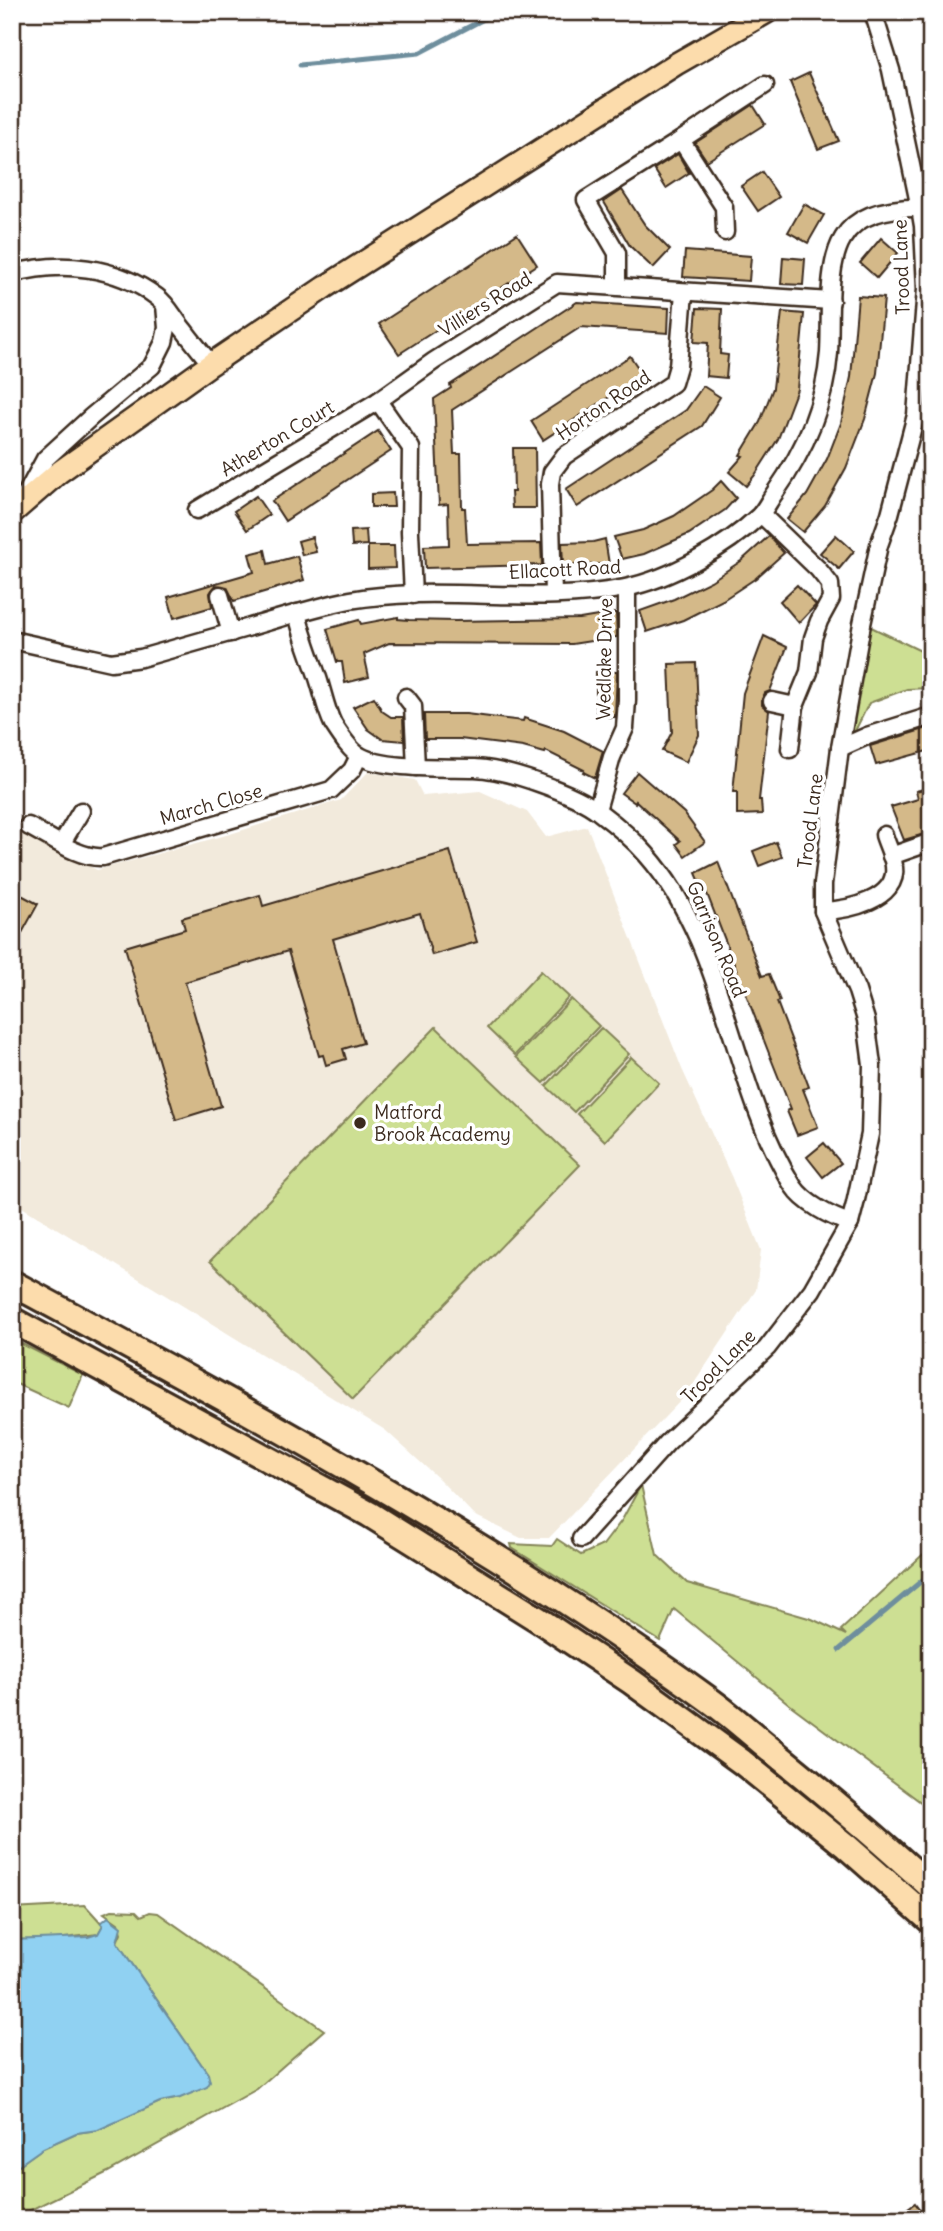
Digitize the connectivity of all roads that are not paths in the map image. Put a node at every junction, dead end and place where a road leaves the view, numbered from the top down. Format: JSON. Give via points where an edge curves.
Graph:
{"nodes":[{"id":1,"x":767,"y":12,"type":"edge"},
{"id":2,"x":873,"y":12,"type":"edge"},
{"id":3,"x":765,"y":85,"type":"dead end"},
{"id":4,"x":681,"y":140,"type":"junction"},
{"id":5,"x":925,"y":208,"type":"edge"},
{"id":6,"x":725,"y":232,"type":"dead end"},
{"id":7,"x":12,"y":274,"type":"edge"},
{"id":8,"x":617,"y":286,"type":"junction"},
{"id":9,"x":684,"y":292,"type":"junction"},
{"id":10,"x":831,"y":301,"type":"junction"},
{"id":11,"x":165,"y":306,"type":"junction"},
{"id":12,"x":211,"y":364,"type":"junction"},
{"id":13,"x":378,"y":401,"type":"junction"},
{"id":14,"x":16,"y":509,"type":"edge"},
{"id":15,"x":197,"y":510,"type":"dead end"},
{"id":16,"x":761,"y":514,"type":"junction"},
{"id":17,"x":626,"y":588,"type":"junction"},
{"id":18,"x":413,"y":594,"type":"junction"},
{"id":19,"x":553,"y":594,"type":"junction"},
{"id":20,"x":220,"y":595,"type":"dead end"},
{"id":21,"x":297,"y":613,"type":"junction"},
{"id":22,"x":231,"y":633,"type":"junction"},
{"id":23,"x":12,"y":640,"type":"edge"},
{"id":24,"x":406,"y":697,"type":"dead end"},
{"id":25,"x":772,"y":701,"type":"dead end"},
{"id":26,"x":796,"y":706,"type":"junction"},
{"id":27,"x":931,"y":716,"type":"edge"},
{"id":28,"x":840,"y":748,"type":"junction"},
{"id":29,"x":790,"y":749,"type":"dead end"},
{"id":30,"x":359,"y":756,"type":"junction"},
{"id":31,"x":416,"y":767,"type":"junction"},
{"id":32,"x":597,"y":810,"type":"junction"},
{"id":33,"x":81,"y":811,"type":"dead end"},
{"id":34,"x":28,"y":826,"type":"dead end"},
{"id":35,"x":884,"y":835,"type":"dead end"},
{"id":36,"x":62,"y":842,"type":"junction"},
{"id":37,"x":931,"y":842,"type":"edge"},
{"id":38,"x":891,"y":856,"type":"junction"},
{"id":39,"x":823,"y":911,"type":"junction"},
{"id":40,"x":850,"y":1223,"type":"junction"},
{"id":41,"x":12,"y":1283,"type":"edge"},
{"id":42,"x":12,"y":1320,"type":"edge"},
{"id":43,"x":581,"y":1539,"type":"dead end"},
{"id":44,"x":861,"y":1823,"type":"junction"},
{"id":45,"x":931,"y":1879,"type":"edge"},
{"id":46,"x":931,"y":1887,"type":"edge"},
{"id":47,"x":931,"y":1921,"type":"edge"}],
"edges":[{"from":1,"to":12,"type":"main road","via":[[565,133]]},
{"from":2,"to":5,"type":"street","name":"Trood Lane"},
{"from":3,"to":4,"type":"street"},
{"from":4,"to":6,"type":"street","via":[[724,207]]},
{"from":4,"to":8,"type":"street","via":[[586,200],[617,253]]},
{"from":5,"to":10,"type":"street","name":"Ellacott Road","via":[[902,208],[863,218],[843,237],[836,254]]},
{"from":5,"to":28,"type":"street","name":"Trood Lane","via":[[926,289],[916,415],[874,566]]},
{"from":7,"to":11,"type":"street","via":[[35,268],[104,272],[128,280]]},
{"from":8,"to":9,"type":"street","name":"Villiers Road"},
{"from":8,"to":13,"type":"street","name":"Villiers Road","via":[[557,283]]},
{"from":9,"to":10,"type":"street","name":"Villiers Road"},
{"from":9,"to":19,"type":"street","name":"Horton Road","via":[[673,383],[564,456],[552,472]]},
{"from":10,"to":16,"type":"street","name":"Ellacott Road","via":[[829,354],[816,415],[791,469]]},
{"from":11,"to":12,"type":"street"},
{"from":11,"to":14,"type":"street","via":[[164,342],[152,366],[46,459]]},
{"from":12,"to":14,"type":"main road","via":[[58,473]]},
{"from":13,"to":15,"type":"street","name":"Atherton Court"},
{"from":13,"to":18,"type":"street","via":[[411,448]]},
{"from":16,"to":17,"type":"street","name":"Ellacott Road","via":[[700,559]]},
{"from":16,"to":26,"type":"street","via":[[830,584],[831,599],[813,638],[809,672]]},
{"from":17,"to":19,"type":"street","name":"Ellacott Road"},
{"from":17,"to":32,"type":"street","name":"Wedlake Drive","via":[[625,728]]},
{"from":18,"to":19,"type":"street","name":"Ellacott Road"},
{"from":18,"to":21,"type":"street","name":"Ellacott Road","via":[[352,600]]},
{"from":20,"to":22,"type":"street"},
{"from":21,"to":22,"type":"street","name":"Ellacott Road"},
{"from":21,"to":30,"type":"street","via":[[332,722]]},
{"from":22,"to":23,"type":"street","name":"Ellacott Road","via":[[111,662]]},
{"from":24,"to":31,"type":"street","via":[[413,706]]},
{"from":25,"to":26,"type":"street"},
{"from":26,"to":29,"type":"street"},
{"from":27,"to":28,"type":"street"},
{"from":28,"to":39,"type":"street","name":"Trood Lane","via":[[826,844]]},
{"from":30,"to":31,"type":"street","name":"Garrison Road"},
{"from":30,"to":36,"type":"street","name":"March Close","via":[[343,781],[310,798],[103,857],[75,852]]},
{"from":31,"to":32,"type":"street","name":"Garrison Road","via":[[480,768],[519,777]]},
{"from":32,"to":40,"type":"street","name":"Garrison Road","via":[[668,879],[694,931],[765,1129],[794,1188],[830,1217]]},
{"from":33,"to":36,"type":"street"},
{"from":34,"to":36,"type":"street","name":"March Close"},
{"from":35,"to":38,"type":"street"},
{"from":37,"to":38,"type":"street"},
{"from":38,"to":39,"type":"street","via":[[893,882],[882,894],[858,906]]},
{"from":39,"to":40,"type":"street","name":"Trood Lane","via":[[860,1000],[872,1065],[870,1134]]},
{"from":40,"to":43,"type":"street","name":"Trood Lane","via":[[812,1290],[767,1348],[667,1443]]},
{"from":41,"to":44,"type":"highway","via":[[394,1494],[602,1625],[713,1703]]},
{"from":42,"to":47,"type":"highway","via":[[369,1514],[539,1620],[742,1762]]},
{"from":44,"to":45,"type":"highway"},
{"from":44,"to":46,"type":"highway"}]}
